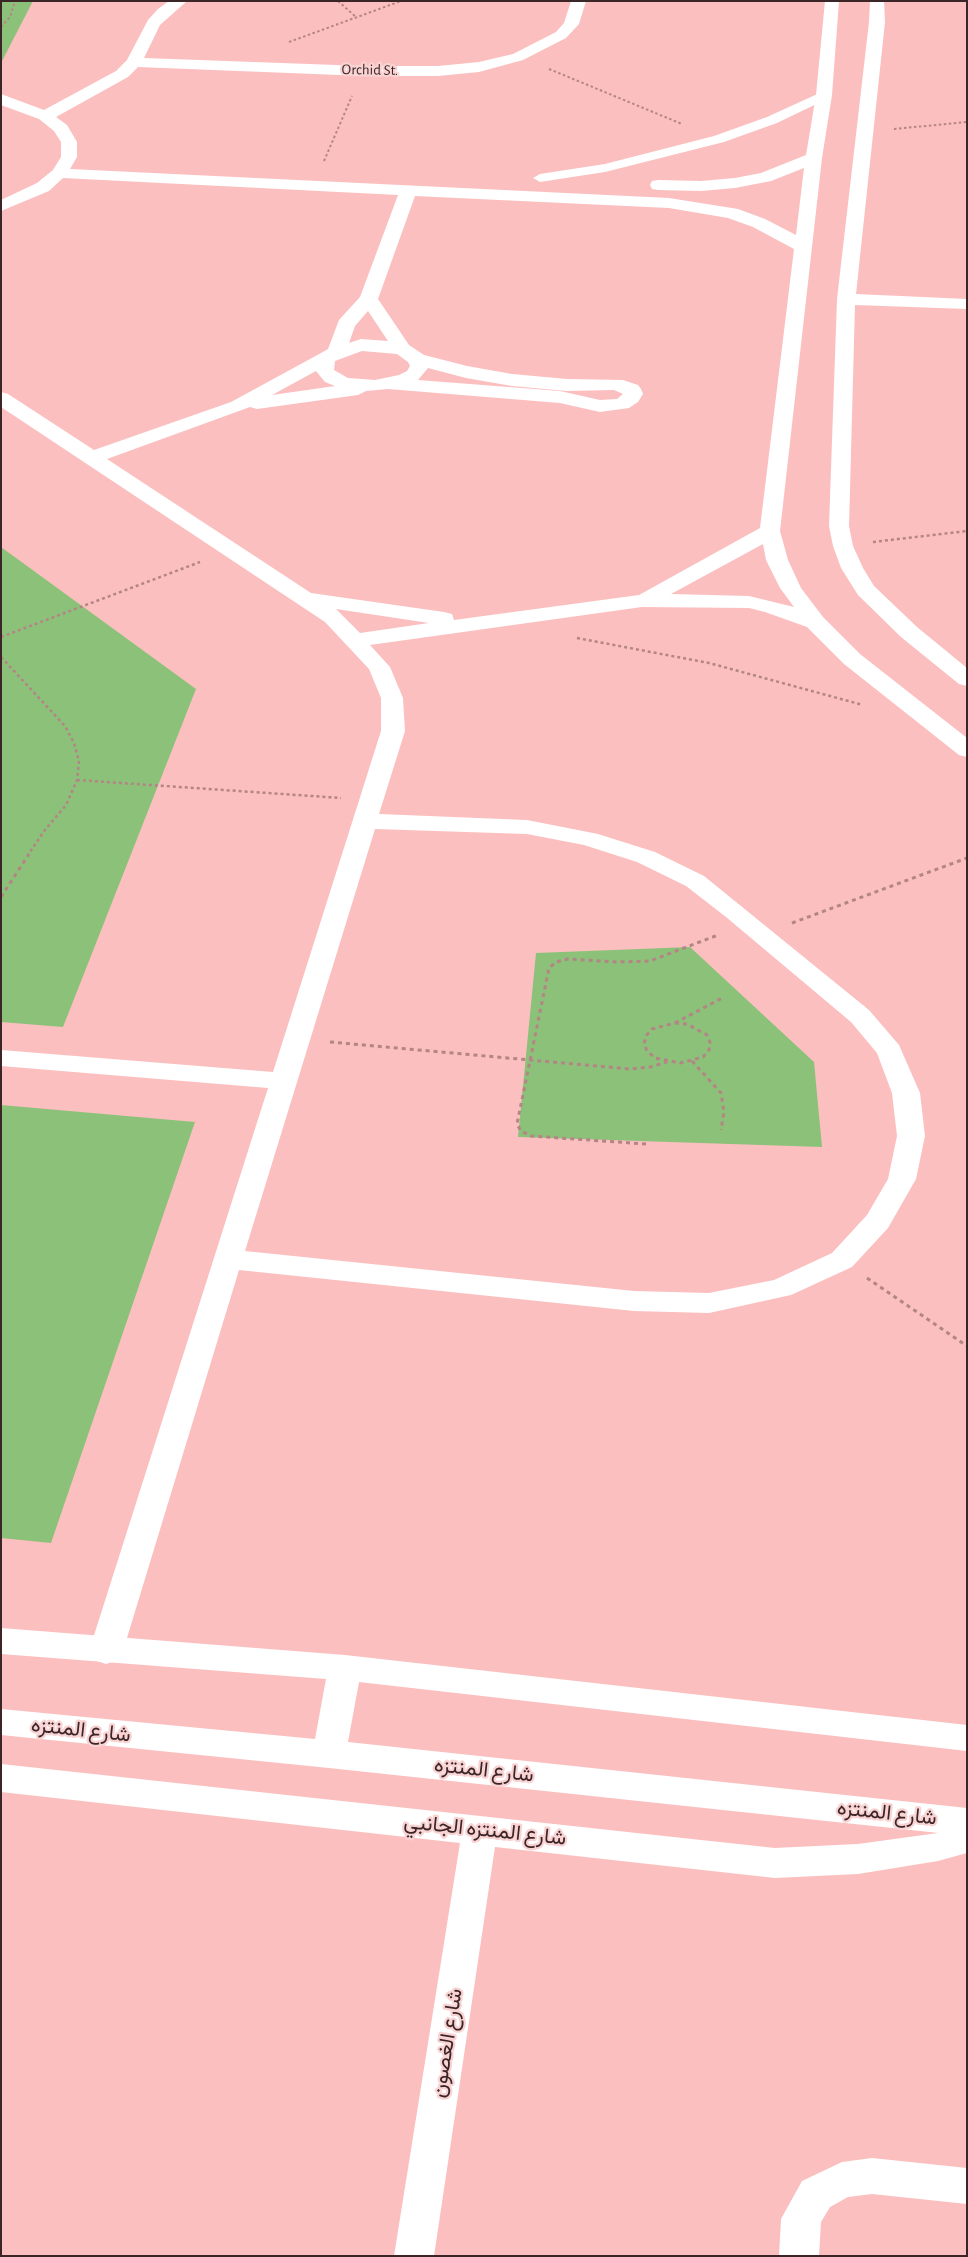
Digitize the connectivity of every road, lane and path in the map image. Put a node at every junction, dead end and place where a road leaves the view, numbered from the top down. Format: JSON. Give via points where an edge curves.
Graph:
{"nodes":[{"id":1,"x":15,"y":1,"type":"edge"},
{"id":2,"x":180,"y":1,"type":"edge"},
{"id":3,"x":338,"y":1,"type":"edge"},
{"id":4,"x":401,"y":1,"type":"edge"},
{"id":5,"x":579,"y":1,"type":"edge"},
{"id":6,"x":854,"y":8,"type":"edge"},
{"id":7,"x":356,"y":17,"type":"junction"},
{"id":8,"x":1,"y":27,"type":"edge"},
{"id":9,"x":518,"y":57,"type":"junction"},
{"id":10,"x":134,"y":62,"type":"junction"},
{"id":11,"x":272,"y":67,"type":"junction"},
{"id":12,"x":364,"y":71,"type":"junction"},
{"id":13,"x":824,"y":95,"type":"junction"},
{"id":14,"x":79,"y":96,"type":"junction"},
{"id":15,"x":1,"y":99,"type":"edge"},
{"id":16,"x":27,"y":107,"type":"junction"},
{"id":17,"x":45,"y":116,"type":"junction"},
{"id":18,"x":967,"y":122,"type":"edge"},
{"id":19,"x":863,"y":132,"type":"junction"},
{"id":20,"x":719,"y":139,"type":"junction"},
{"id":21,"x":69,"y":157,"type":"junction"},
{"id":22,"x":814,"y":158,"type":"junction"},
{"id":23,"x":139,"y":160,"type":"dead end"},
{"id":24,"x":320,"y":168,"type":"dead end"},
{"id":25,"x":59,"y":173,"type":"junction"},
{"id":26,"x":521,"y":177,"type":"dead end"},
{"id":27,"x":540,"y":178,"type":"junction"},
{"id":28,"x":618,"y":183,"type":"dead end"},
{"id":29,"x":637,"y":184,"type":"dead end"},
{"id":30,"x":409,"y":189,"type":"junction"},
{"id":31,"x":1,"y":206,"type":"edge"},
{"id":32,"x":805,"y":247,"type":"junction"},
{"id":33,"x":369,"y":299,"type":"junction"},
{"id":34,"x":846,"y":299,"type":"junction"},
{"id":35,"x":967,"y":304,"type":"edge"},
{"id":36,"x":410,"y":354,"type":"junction"},
{"id":37,"x":332,"y":355,"type":"junction"},
{"id":38,"x":383,"y":385,"type":"junction"},
{"id":39,"x":1,"y":398,"type":"edge"},
{"id":40,"x":238,"y":406,"type":"junction"},
{"id":41,"x":91,"y":458,"type":"junction"},
{"id":42,"x":770,"y":530,"type":"junction"},
{"id":43,"x":967,"y":531,"type":"edge"},
{"id":44,"x":843,"y":546,"type":"junction"},
{"id":45,"x":230,"y":551,"type":"junction"},
{"id":46,"x":301,"y":598,"type":"junction"},
{"id":47,"x":642,"y":601,"type":"junction"},
{"id":48,"x":815,"y":622,"type":"junction"},
{"id":49,"x":478,"y":623,"type":"junction"},
{"id":50,"x":1,"y":636,"type":"edge"},
{"id":51,"x":575,"y":637,"type":"dead end"},
{"id":52,"x":355,"y":640,"type":"junction"},
{"id":53,"x":1,"y":657,"type":"edge"},
{"id":54,"x":967,"y":679,"type":"edge"},
{"id":55,"x":867,"y":707,"type":"dead end"},
{"id":56,"x":967,"y":750,"type":"edge"},
{"id":57,"x":77,"y":780,"type":"junction"},
{"id":58,"x":369,"y":810,"type":"junction"},
{"id":59,"x":967,"y":858,"type":"edge"},
{"id":60,"x":1,"y":897,"type":"edge"},
{"id":61,"x":755,"y":929,"type":"junction"},
{"id":62,"x":722,"y":998,"type":"dead end"},
{"id":63,"x":674,"y":1023,"type":"junction"},
{"id":64,"x":297,"y":1039,"type":"junction"},
{"id":65,"x":1,"y":1058,"type":"edge"},
{"id":66,"x":530,"y":1060,"type":"junction"},
{"id":67,"x":692,"y":1061,"type":"junction"},
{"id":68,"x":667,"y":1062,"type":"junction"},
{"id":69,"x":284,"y":1081,"type":"junction"},
{"id":70,"x":721,"y":1130,"type":"dead end"},
{"id":71,"x":646,"y":1144,"type":"dead end"},
{"id":72,"x":228,"y":1259,"type":"junction"},
{"id":73,"x":842,"y":1260,"type":"junction"},
{"id":74,"x":967,"y":1346,"type":"edge"},
{"id":75,"x":1,"y":1641,"type":"edge"},
{"id":76,"x":106,"y":1651,"type":"junction"},
{"id":77,"x":345,"y":1668,"type":"junction"},
{"id":78,"x":1,"y":1722,"type":"edge"},
{"id":79,"x":967,"y":1738,"type":"edge"},
{"id":80,"x":329,"y":1754,"type":"junction"},
{"id":81,"x":1,"y":1778,"type":"edge"},
{"id":82,"x":967,"y":1822,"type":"edge"},
{"id":83,"x":480,"y":1830,"type":"junction"},
{"id":84,"x":967,"y":1839,"type":"edge"},
{"id":85,"x":967,"y":2186,"type":"edge"},
{"id":86,"x":414,"y":2256,"type":"edge"},
{"id":87,"x":799,"y":2256,"type":"edge"}],
"edges":[{"from":1,"to":8,"type":"path","via":[[10,17]]},
{"from":2,"to":10,"type":"street","via":[[152,23]]},
{"from":3,"to":7,"type":"path"},
{"from":4,"to":7,"type":"path"},
{"from":5,"to":9,"type":"street","name":"Orchid St.","via":[[571,24],[561,35]]},
{"from":6,"to":13,"type":"street"},
{"from":6,"to":19,"type":"street","via":[[877,22]]},
{"from":7,"to":11,"type":"path","via":[[282,46]]},
{"from":9,"to":12,"type":"street","name":"Orchid St.","via":[[478,67],[438,71]]},
{"from":9,"to":20,"type":"path"},
{"from":10,"to":11,"type":"street","name":"Orchid St."},
{"from":10,"to":14,"type":"street","via":[[104,86]]},
{"from":11,"to":12,"type":"street","name":"Orchid St."},
{"from":12,"to":24,"type":"path"},
{"from":13,"to":20,"type":"lane","via":[[772,120]]},
{"from":13,"to":22,"type":"street"},
{"from":14,"to":16,"type":"street"},
{"from":14,"to":17,"type":"street"},
{"from":15,"to":16,"type":"street"},
{"from":16,"to":17,"type":"street"},
{"from":17,"to":21,"type":"street","via":[[61,128],[69,142]]},
{"from":18,"to":19,"type":"path"},
{"from":19,"to":34,"type":"street"},
{"from":20,"to":27,"type":"lane","via":[[605,168]]},
{"from":21,"to":23,"type":"street"},
{"from":21,"to":25,"type":"street"},
{"from":22,"to":29,"type":"street","via":[[766,177],[735,183],[701,186]]},
{"from":22,"to":32,"type":"street"},
{"from":25,"to":30,"type":"street"},
{"from":25,"to":31,"type":"street","via":[[43,187]]},
{"from":26,"to":27,"type":"street"},
{"from":27,"to":28,"type":"street"},
{"from":30,"to":32,"type":"street","via":[[702,207],[759,223]]},
{"from":30,"to":33,"type":"street"},
{"from":32,"to":42,"type":"street"},
{"from":33,"to":36,"type":"street"},
{"from":33,"to":37,"type":"street","via":[[346,324]]},
{"from":34,"to":35,"type":"street"},
{"from":34,"to":44,"type":"street","via":[[839,526]]},
{"from":36,"to":37,"type":"street","via":[[382,345],[361,345]]},
{"from":36,"to":38,"type":"street","via":[[419,366],[415,374]]},
{"from":36,"to":38,"type":"street","via":[[489,376],[563,391]]},
{"from":37,"to":38,"type":"street","via":[[324,364],[325,371],[332,378],[358,386]]},
{"from":37,"to":40,"type":"street"},
{"from":38,"to":40,"type":"street"},
{"from":39,"to":41,"type":"street"},
{"from":40,"to":41,"type":"street"},
{"from":41,"to":45,"type":"street"},
{"from":42,"to":47,"type":"street"},
{"from":42,"to":48,"type":"street","via":[[777,560],[787,581]]},
{"from":43,"to":44,"type":"path"},
{"from":44,"to":54,"type":"street","via":[[866,590],[886,611]]},
{"from":45,"to":46,"type":"street"},
{"from":45,"to":50,"type":"path"},
{"from":46,"to":49,"type":"street"},
{"from":46,"to":52,"type":"street","via":[[333,618]]},
{"from":47,"to":48,"type":"street","via":[[749,602]]},
{"from":47,"to":49,"type":"street"},
{"from":48,"to":56,"type":"street","via":[[852,659]]},
{"from":49,"to":52,"type":"street"},
{"from":51,"to":55,"type":"path","via":[[709,663]]},
{"from":52,"to":58,"type":"street","via":[[379,667],[392,698],[393,731]]},
{"from":53,"to":57,"type":"path","via":[[64,726],[79,761]]},
{"from":57,"to":58,"type":"path"},
{"from":57,"to":60,"type":"path","via":[[66,805],[45,830]]},
{"from":58,"to":61,"type":"street","via":[[527,827],[589,839],[646,857],[695,881]]},
{"from":58,"to":64,"type":"street"},
{"from":59,"to":61,"type":"path"},
{"from":61,"to":66,"type":"path","via":[[650,960],[556,962],[549,968]]},
{"from":61,"to":73,"type":"street","via":[[860,1016],[890,1051],[906,1093],[911,1136],[902,1179],[878,1222]]},
{"from":62,"to":63,"type":"path"},
{"from":63,"to":67,"type":"path","via":[[688,1024],[707,1035],[709,1050],[703,1057]]},
{"from":63,"to":68,"type":"path","via":[[652,1029],[644,1044],[655,1058]]},
{"from":64,"to":66,"type":"path"},
{"from":64,"to":69,"type":"street"},
{"from":65,"to":69,"type":"street"},
{"from":66,"to":68,"type":"path","via":[[630,1068]]},
{"from":66,"to":71,"type":"path","via":[[517,1124],[521,1131],[531,1136]]},
{"from":67,"to":68,"type":"path"},
{"from":67,"to":70,"type":"path","via":[[721,1093],[724,1112]]},
{"from":69,"to":72,"type":"street"},
{"from":72,"to":73,"type":"street","via":[[634,1301],[709,1303],[781,1288]]},
{"from":72,"to":76,"type":"street"},
{"from":73,"to":74,"type":"path"},
{"from":75,"to":76,"type":"street"},
{"from":76,"to":77,"type":"street"},
{"from":77,"to":79,"type":"street"},
{"from":77,"to":80,"type":"street"},
{"from":78,"to":80,"type":"street","name":"شارع المنتزه"},
{"from":80,"to":82,"type":"street","name":"شارع المنتزه"},
{"from":81,"to":83,"type":"street","name":"شارع المنتزه الجانبي"},
{"from":83,"to":84,"type":"street","name":"شارع المنتزه الجانبي","via":[[775,1863],[858,1859]]},
{"from":83,"to":86,"type":"street","name":"شارع الغصون"},
{"from":85,"to":87,"type":"street","via":[[872,2176],[842,2180],[816,2194],[801,2219]]}]}
